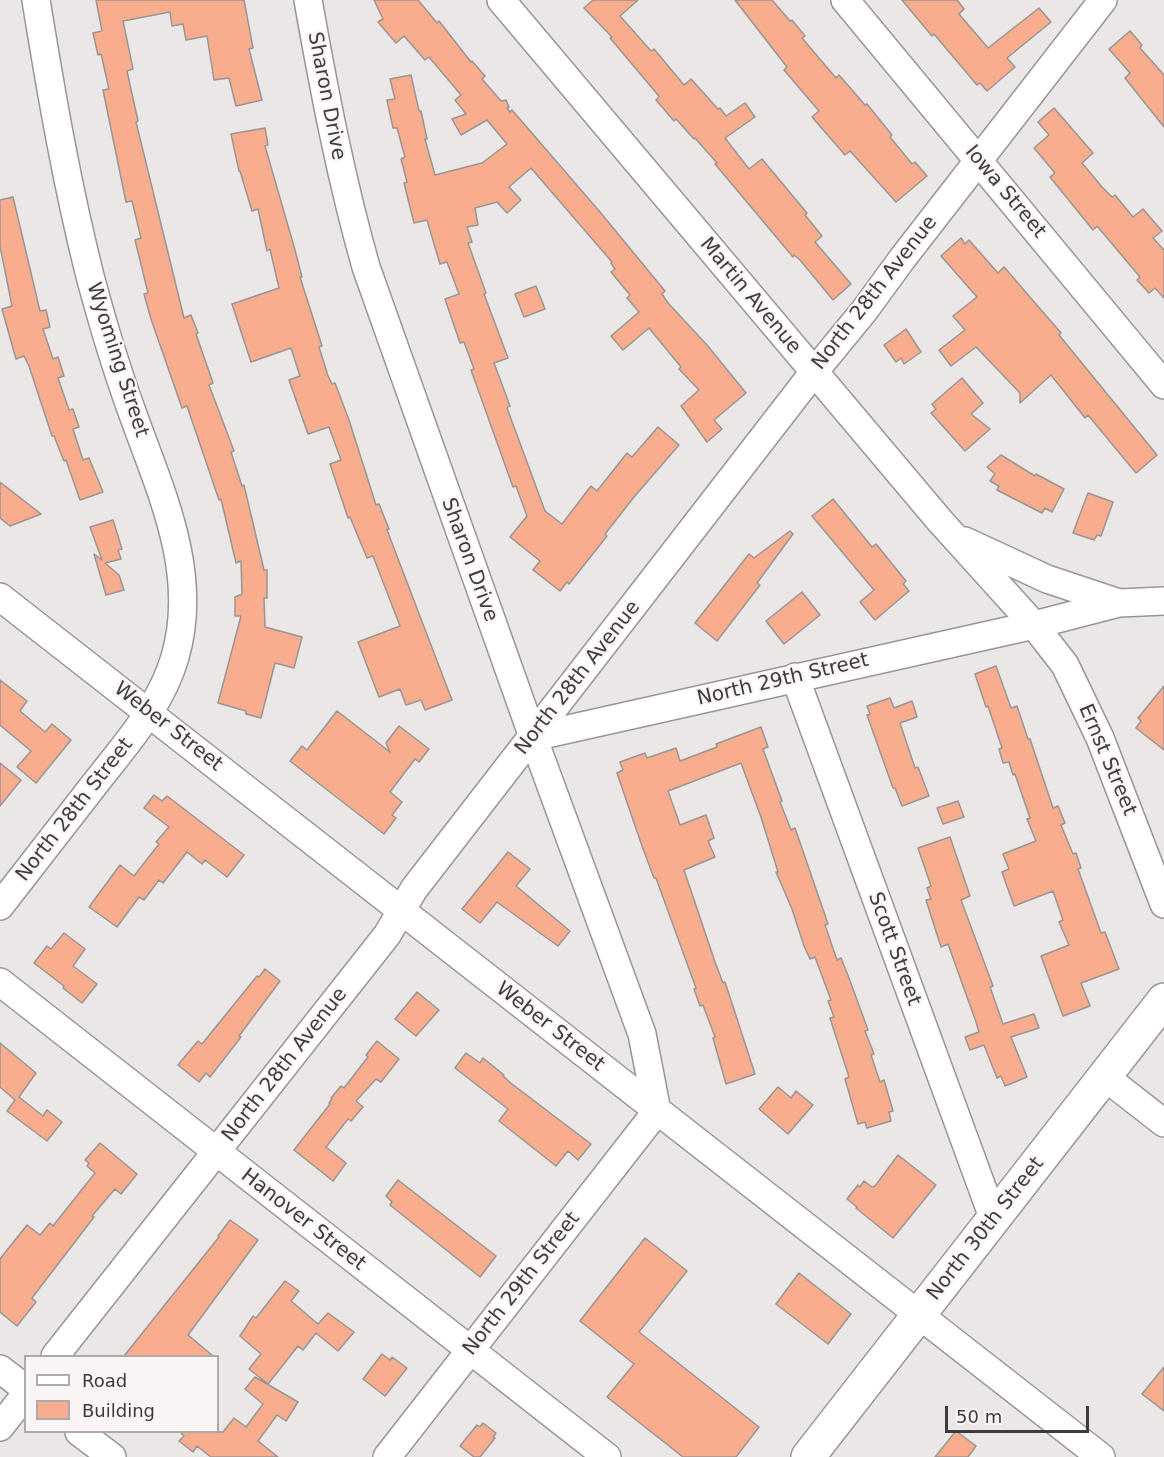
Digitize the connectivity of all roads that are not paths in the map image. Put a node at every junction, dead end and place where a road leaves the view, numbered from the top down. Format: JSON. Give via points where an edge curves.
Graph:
{"nodes":[{"id":1,"x":36,"y":0,"type":"edge"},
{"id":2,"x":308,"y":0,"type":"edge"},
{"id":3,"x":501,"y":0,"type":"edge"},
{"id":4,"x":845,"y":0,"type":"edge"},
{"id":5,"x":1103,"y":0,"type":"edge"},
{"id":6,"x":979,"y":160,"type":"junction"},
{"id":7,"x":814,"y":372,"type":"junction"},
{"id":8,"x":1164,"y":385,"type":"edge"},
{"id":9,"x":953,"y":535,"type":"junction"},
{"id":10,"x":0,"y":597,"type":"edge"},
{"id":11,"x":1164,"y":601,"type":"edge"},
{"id":12,"x":1119,"y":603,"type":"junction"},
{"id":13,"x":1034,"y":625,"type":"junction"},
{"id":14,"x":795,"y":677,"type":"junction"},
{"id":15,"x":149,"y":712,"type":"junction"},
{"id":16,"x":533,"y":737,"type":"junction"},
{"id":17,"x":1164,"y":904,"type":"edge"},
{"id":18,"x":0,"y":906,"type":"edge"},
{"id":19,"x":401,"y":910,"type":"junction"},
{"id":20,"x":0,"y":982,"type":"edge"},
{"id":21,"x":1164,"y":1000,"type":"edge"},
{"id":22,"x":1105,"y":1077,"type":"junction"},
{"id":23,"x":657,"y":1112,"type":"junction"},
{"id":24,"x":1164,"y":1124,"type":"edge"},
{"id":25,"x":216,"y":1152,"type":"junction"},
{"id":26,"x":994,"y":1220,"type":"junction"},
{"id":27,"x":918,"y":1315,"type":"junction"},
{"id":28,"x":470,"y":1351,"type":"junction"},
{"id":29,"x":56,"y":1355,"type":"edge"},
{"id":30,"x":0,"y":1369,"type":"edge"},
{"id":31,"x":24,"y":1387,"type":"edge"},
{"id":32,"x":24,"y":1397,"type":"edge"},
{"id":33,"x":0,"y":1427,"type":"edge"},
{"id":34,"x":82,"y":1433,"type":"edge"},
{"id":35,"x":112,"y":1457,"type":"edge"},
{"id":36,"x":387,"y":1457,"type":"edge"},
{"id":37,"x":607,"y":1457,"type":"edge"},
{"id":38,"x":808,"y":1457,"type":"edge"},
{"id":39,"x":1101,"y":1457,"type":"edge"}],
"edges":[{"from":1,"to":15,"type":"street","name":"Wyoming Street","via":[[56,122],[90,276],[122,384],[170,517],[182,568],[181,635],[163,691]]},
{"from":2,"to":16,"type":"street","name":"Sharon Drive","via":[[327,108],[366,267]]},
{"from":3,"to":7,"type":"street","name":"Martin Avenue"},
{"from":4,"to":6,"type":"street","name":"Iowa Street"},
{"from":5,"to":6,"type":"street","name":"North 28th Avenue"},
{"from":6,"to":7,"type":"street","name":"North 28th Avenue"},
{"from":6,"to":8,"type":"street","name":"Iowa Street"},
{"from":7,"to":9,"type":"street","name":"Martin Avenue"},
{"from":7,"to":16,"type":"street","name":"North 28th Avenue"},
{"from":9,"to":12,"type":"street","via":[[1047,579]]},
{"from":9,"to":13,"type":"street","name":"Martin Avenue"},
{"from":10,"to":15,"type":"street","name":"Weber Street"},
{"from":11,"to":12,"type":"street"},
{"from":12,"to":13,"type":"street"},
{"from":13,"to":14,"type":"street","name":"North 29th Street"},
{"from":13,"to":17,"type":"street","name":"Ernst Street","via":[[1065,665],[1100,738]]},
{"from":14,"to":16,"type":"street","name":"North 29th Street"},
{"from":14,"to":26,"type":"street","name":"Scott Street"},
{"from":15,"to":18,"type":"street","name":"North 28th Street"},
{"from":15,"to":19,"type":"street","name":"Weber Street"},
{"from":16,"to":19,"type":"street","name":"North 28th Avenue"},
{"from":16,"to":23,"type":"street","name":"Sharon Drive","via":[[642,1034]]},
{"from":19,"to":23,"type":"street","name":"Weber Street"},
{"from":19,"to":25,"type":"street","name":"North 28th Avenue","via":[[387,935]]},
{"from":20,"to":25,"type":"street","name":"Hanover Street"},
{"from":21,"to":22,"type":"highway","name":"North 30th Street"},
{"from":22,"to":24,"type":"street"},
{"from":22,"to":26,"type":"highway","name":"North 30th Street"},
{"from":23,"to":27,"type":"street","name":"Weber Street"},
{"from":23,"to":28,"type":"street","name":"North 29th Street"},
{"from":25,"to":28,"type":"street","name":"Hanover Street"},
{"from":25,"to":29,"type":"street","name":"North 28th Avenue"},
{"from":26,"to":27,"type":"highway","name":"North 30th Street"},
{"from":27,"to":38,"type":"highway","name":"North 30th Street"},
{"from":27,"to":39,"type":"street","name":"Weber Street"},
{"from":28,"to":36,"type":"street","name":"North 29th Street"},
{"from":28,"to":37,"type":"street","name":"Hanover Street"},
{"from":30,"to":31,"type":"street"},
{"from":32,"to":33,"type":"street"},
{"from":34,"to":35,"type":"street"}]}
